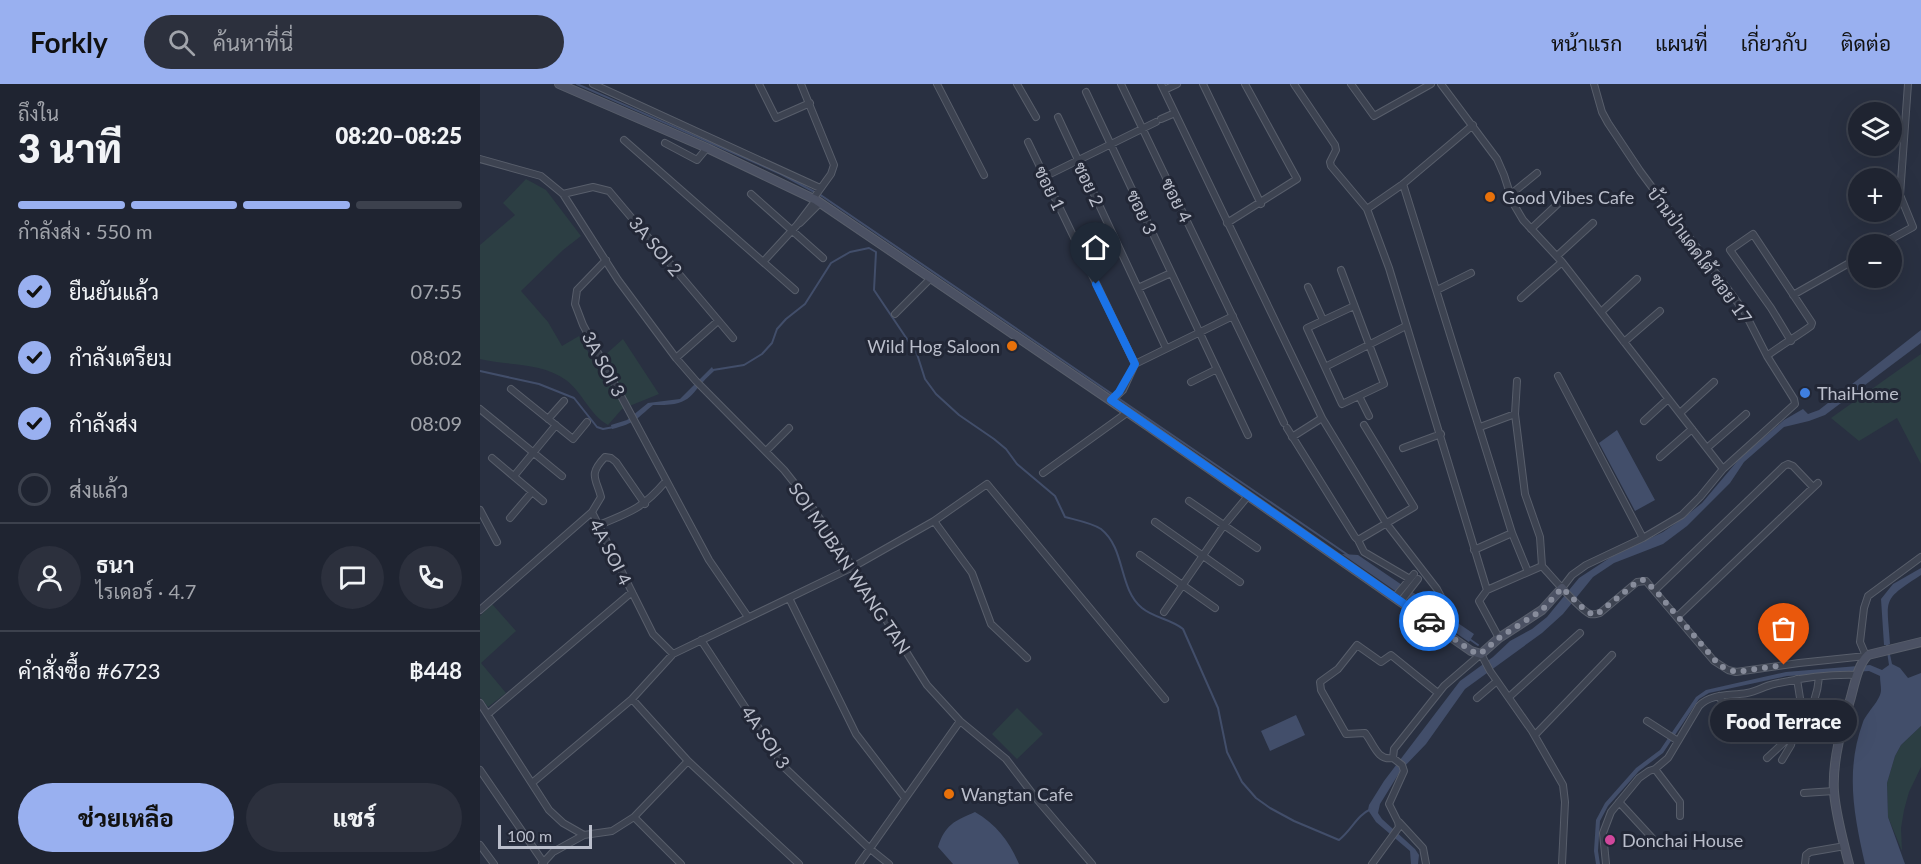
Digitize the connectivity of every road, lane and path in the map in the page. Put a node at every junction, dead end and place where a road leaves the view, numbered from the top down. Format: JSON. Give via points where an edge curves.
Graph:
{"nodes":[{"id":1,"x":559,"y":84,"type":"edge"},
{"id":2,"x":593,"y":84,"type":"edge"},
{"id":3,"x":759,"y":84,"type":"edge"},
{"id":4,"x":801,"y":84,"type":"edge"},
{"id":5,"x":937,"y":84,"type":"edge"},
{"id":6,"x":1017,"y":84,"type":"edge"},
{"id":7,"x":1121,"y":84,"type":"edge"},
{"id":8,"x":1177,"y":84,"type":"edge"},
{"id":9,"x":1203,"y":84,"type":"edge"},
{"id":10,"x":1245,"y":84,"type":"edge"},
{"id":11,"x":1294,"y":84,"type":"edge"},
{"id":12,"x":1351,"y":84,"type":"edge"},
{"id":13,"x":1431,"y":84,"type":"edge"},
{"id":14,"x":1441,"y":84,"type":"edge"},
{"id":15,"x":1594,"y":84,"type":"edge"},
{"id":16,"x":1908,"y":84,"type":"edge"},
{"id":17,"x":1163,"y":87,"type":"edge"},
{"id":18,"x":1086,"y":92,"type":"dead end"},
{"id":19,"x":810,"y":103,"type":"junction"},
{"id":20,"x":1175,"y":113,"type":"junction"},
{"id":21,"x":1036,"y":117,"type":"dead end"},
{"id":22,"x":1058,"y":117,"type":"dead end"},
{"id":23,"x":1473,"y":126,"type":"junction"},
{"id":24,"x":1142,"y":129,"type":"junction"},
{"id":25,"x":624,"y":140,"type":"dead end"},
{"id":26,"x":1028,"y":142,"type":"dead end"},
{"id":27,"x":665,"y":143,"type":"dead end"},
{"id":28,"x":1110,"y":145,"type":"junction"},
{"id":29,"x":707,"y":148,"type":"junction"},
{"id":30,"x":480,"y":159,"type":"edge"},
{"id":31,"x":1078,"y":160,"type":"junction"},
{"id":32,"x":1537,"y":173,"type":"dead end"},
{"id":33,"x":984,"y":175,"type":"dead end"},
{"id":34,"x":1044,"y":177,"type":"junction"},
{"id":35,"x":1403,"y":184,"type":"junction"},
{"id":36,"x":563,"y":194,"type":"junction"},
{"id":37,"x":751,"y":194,"type":"dead end"},
{"id":38,"x":1510,"y":195,"type":"junction"},
{"id":39,"x":817,"y":196,"type":"junction"},
{"id":40,"x":1564,"y":198,"type":"dead end"},
{"id":41,"x":1261,"y":204,"type":"junction"},
{"id":42,"x":1367,"y":209,"type":"junction"},
{"id":43,"x":1227,"y":223,"type":"junction"},
{"id":44,"x":1593,"y":223,"type":"dead end"},
{"id":45,"x":1531,"y":229,"type":"junction"},
{"id":46,"x":791,"y":231,"type":"junction"},
{"id":47,"x":1899,"y":234,"type":"edge"},
{"id":48,"x":823,"y":258,"type":"dead end"},
{"id":49,"x":1560,"y":259,"type":"junction"},
{"id":50,"x":606,"y":260,"type":"junction"},
{"id":51,"x":763,"y":262,"type":"junction"},
{"id":52,"x":1848,"y":264,"type":"edge"},
{"id":53,"x":1341,"y":270,"type":"dead end"},
{"id":54,"x":1171,"y":273,"type":"junction"},
{"id":55,"x":1472,"y":273,"type":"dead end"},
{"id":56,"x":931,"y":279,"type":"junction"},
{"id":57,"x":1637,"y":279,"type":"dead end"},
{"id":58,"x":1138,"y":288,"type":"junction"},
{"id":59,"x":1308,"y":288,"type":"dead end"},
{"id":60,"x":795,"y":290,"type":"dead end"},
{"id":61,"x":1437,"y":290,"type":"junction"},
{"id":62,"x":1793,"y":295,"type":"junction"},
{"id":63,"x":1521,"y":298,"type":"dead end"},
{"id":64,"x":1354,"y":306,"type":"junction"},
{"id":65,"x":1660,"y":311,"type":"dead end"},
{"id":66,"x":1601,"y":312,"type":"junction"},
{"id":67,"x":895,"y":314,"type":"dead end"},
{"id":68,"x":1233,"y":316,"type":"junction"},
{"id":69,"x":1323,"y":320,"type":"junction"},
{"id":70,"x":718,"y":321,"type":"junction"},
{"id":71,"x":1406,"y":326,"type":"junction"},
{"id":72,"x":1200,"y":332,"type":"junction"},
{"id":73,"x":733,"y":338,"type":"dead end"},
{"id":74,"x":1791,"y":341,"type":"junction"},
{"id":75,"x":1624,"y":342,"type":"junction"},
{"id":76,"x":1369,"y":345,"type":"junction"},
{"id":77,"x":1166,"y":348,"type":"junction"},
{"id":78,"x":1767,"y":356,"type":"junction"},
{"id":79,"x":676,"y":358,"type":"junction"},
{"id":80,"x":1135,"y":364,"type":"junction"},
{"id":81,"x":1325,"y":367,"type":"junction"},
{"id":82,"x":1217,"y":369,"type":"junction"},
{"id":83,"x":1558,"y":376,"type":"dead end"},
{"id":84,"x":1517,"y":381,"type":"dead end"},
{"id":85,"x":1191,"y":382,"type":"dead end"},
{"id":86,"x":1714,"y":382,"type":"dead end"},
{"id":87,"x":511,"y":389,"type":"dead end"},
{"id":88,"x":1115,"y":396,"type":"junction"},
{"id":89,"x":1359,"y":396,"type":"junction"},
{"id":90,"x":1668,"y":399,"type":"junction"},
{"id":91,"x":564,"y":401,"type":"dead end"},
{"id":92,"x":480,"y":409,"type":"edge"},
{"id":93,"x":1128,"y":412,"type":"junction"},
{"id":94,"x":1680,"y":413,"type":"junction"},
{"id":95,"x":1515,"y":414,"type":"junction"},
{"id":96,"x":1746,"y":414,"type":"dead end"},
{"id":97,"x":1369,"y":416,"type":"dead end"},
{"id":98,"x":1322,"y":418,"type":"junction"},
{"id":99,"x":549,"y":419,"type":"junction"},
{"id":100,"x":1644,"y":421,"type":"dead end"},
{"id":101,"x":587,"y":422,"type":"dead end"},
{"id":102,"x":556,"y":425,"type":"junction"},
{"id":103,"x":1365,"y":425,"type":"dead end"},
{"id":104,"x":789,"y":428,"type":"dead end"},
{"id":105,"x":1480,"y":428,"type":"junction"},
{"id":106,"x":1692,"y":429,"type":"junction"},
{"id":107,"x":1441,"y":434,"type":"junction"},
{"id":108,"x":1248,"y":435,"type":"dead end"},
{"id":109,"x":1292,"y":437,"type":"junction"},
{"id":110,"x":1403,"y":448,"type":"dead end"},
{"id":111,"x":1707,"y":448,"type":"junction"},
{"id":112,"x":766,"y":451,"type":"junction"},
{"id":113,"x":534,"y":452,"type":"junction"},
{"id":114,"x":1660,"y":457,"type":"dead end"},
{"id":115,"x":492,"y":458,"type":"dead end"},
{"id":116,"x":1723,"y":469,"type":"junction"},
{"id":117,"x":1043,"y":473,"type":"dead end"},
{"id":118,"x":514,"y":476,"type":"junction"},
{"id":119,"x":562,"y":476,"type":"dead end"},
{"id":120,"x":666,"y":481,"type":"junction"},
{"id":121,"x":532,"y":492,"type":"junction"},
{"id":122,"x":1246,"y":495,"type":"junction"},
{"id":123,"x":543,"y":501,"type":"dead end"},
{"id":124,"x":1189,"y":501,"type":"dead end"},
{"id":125,"x":645,"y":504,"type":"junction"},
{"id":126,"x":480,"y":510,"type":"edge"},
{"id":127,"x":592,"y":512,"type":"junction"},
{"id":128,"x":510,"y":518,"type":"dead end"},
{"id":129,"x":934,"y":521,"type":"junction"},
{"id":130,"x":1155,"y":522,"type":"dead end"},
{"id":131,"x":1386,"y":523,"type":"junction"},
{"id":132,"x":488,"y":525,"type":"junction"},
{"id":133,"x":599,"y":525,"type":"junction"},
{"id":134,"x":1224,"y":525,"type":"junction"},
{"id":135,"x":480,"y":529,"type":"edge"},
{"id":136,"x":1512,"y":533,"type":"junction"},
{"id":137,"x":1643,"y":538,"type":"junction"},
{"id":138,"x":1358,"y":540,"type":"junction"},
{"id":139,"x":497,"y":542,"type":"dead end"},
{"id":140,"x":1257,"y":548,"type":"dead end"},
{"id":141,"x":1474,"y":550,"type":"junction"},
{"id":142,"x":1140,"y":555,"type":"dead end"},
{"id":143,"x":1203,"y":555,"type":"junction"},
{"id":144,"x":1921,"y":557,"type":"edge"},
{"id":145,"x":1542,"y":566,"type":"junction"},
{"id":146,"x":853,"y":567,"type":"junction"},
{"id":147,"x":1422,"y":570,"type":"junction"},
{"id":148,"x":1528,"y":572,"type":"junction"},
{"id":149,"x":1412,"y":580,"type":"junction"},
{"id":150,"x":1240,"y":582,"type":"dead end"},
{"id":151,"x":1182,"y":585,"type":"junction"},
{"id":152,"x":1487,"y":590,"type":"junction"},
{"id":153,"x":1564,"y":590,"type":"junction"},
{"id":154,"x":1655,"y":590,"type":"junction"},
{"id":155,"x":632,"y":592,"type":"junction"},
{"id":156,"x":1400,"y":597,"type":"junction"},
{"id":157,"x":789,"y":598,"type":"junction"},
{"id":158,"x":1215,"y":608,"type":"dead end"},
{"id":159,"x":480,"y":610,"type":"edge"},
{"id":160,"x":1448,"y":610,"type":"dead end"},
{"id":161,"x":1164,"y":612,"type":"dead end"},
{"id":162,"x":1677,"y":616,"type":"junction"},
{"id":163,"x":748,"y":617,"type":"junction"},
{"id":164,"x":1580,"y":633,"type":"dead end"},
{"id":165,"x":1499,"y":638,"type":"junction"},
{"id":166,"x":701,"y":640,"type":"junction"},
{"id":167,"x":1921,"y":642,"type":"edge"},
{"id":168,"x":673,"y":654,"type":"junction"},
{"id":169,"x":1612,"y":655,"type":"dead end"},
{"id":170,"x":1866,"y":656,"type":"junction"},
{"id":171,"x":1482,"y":657,"type":"junction"},
{"id":172,"x":1027,"y":658,"type":"dead end"},
{"id":173,"x":1857,"y":675,"type":"junction"},
{"id":174,"x":1820,"y":677,"type":"junction"},
{"id":175,"x":1797,"y":680,"type":"junction"},
{"id":176,"x":1497,"y":681,"type":"junction"},
{"id":177,"x":1438,"y":693,"type":"junction"},
{"id":178,"x":1719,"y":696,"type":"junction"},
{"id":179,"x":1509,"y":697,"type":"junction"},
{"id":180,"x":1477,"y":698,"type":"dead end"},
{"id":181,"x":1800,"y":698,"type":"dead end"},
{"id":182,"x":632,"y":699,"type":"junction"},
{"id":183,"x":1165,"y":699,"type":"dead end"},
{"id":184,"x":480,"y":703,"type":"edge"},
{"id":185,"x":488,"y":714,"type":"junction"},
{"id":186,"x":960,"y":721,"type":"junction"},
{"id":187,"x":1647,"y":721,"type":"dead end"},
{"id":188,"x":1734,"y":725,"type":"dead end"},
{"id":189,"x":1794,"y":733,"type":"junction"},
{"id":190,"x":1535,"y":735,"type":"junction"},
{"id":191,"x":1678,"y":741,"type":"junction"},
{"id":192,"x":1767,"y":758,"type":"dead end"},
{"id":193,"x":1394,"y":759,"type":"junction"},
{"id":194,"x":1782,"y":760,"type":"dead end"},
{"id":195,"x":688,"y":761,"type":"junction"},
{"id":196,"x":1655,"y":769,"type":"junction"},
{"id":197,"x":480,"y":770,"type":"edge"},
{"id":198,"x":532,"y":783,"type":"junction"},
{"id":199,"x":1834,"y":791,"type":"junction"},
{"id":200,"x":1804,"y":793,"type":"dead end"},
{"id":201,"x":905,"y":798,"type":"junction"},
{"id":202,"x":1618,"y":802,"type":"junction"},
{"id":203,"x":1680,"y":816,"type":"dead end"},
{"id":204,"x":634,"y":817,"type":"junction"},
{"id":205,"x":1398,"y":826,"type":"junction"},
{"id":206,"x":584,"y":835,"type":"junction"},
{"id":207,"x":1654,"y":840,"type":"dead end"},
{"id":208,"x":480,"y":845,"type":"edge"},
{"id":209,"x":1845,"y":846,"type":"junction"},
{"id":210,"x":869,"y":848,"type":"junction"},
{"id":211,"x":543,"y":863,"type":"edge"},
{"id":212,"x":494,"y":864,"type":"edge"},
{"id":213,"x":681,"y":864,"type":"edge"},
{"id":214,"x":799,"y":864,"type":"edge"},
{"id":215,"x":859,"y":864,"type":"edge"},
{"id":216,"x":890,"y":864,"type":"edge"},
{"id":217,"x":1092,"y":864,"type":"edge"},
{"id":218,"x":1372,"y":864,"type":"edge"},
{"id":219,"x":1426,"y":864,"type":"edge"},
{"id":220,"x":1562,"y":864,"type":"edge"},
{"id":221,"x":1606,"y":864,"type":"edge"},
{"id":222,"x":1805,"y":864,"type":"edge"},
{"id":223,"x":1849,"y":864,"type":"edge"}],
"edges":[{"from":1,"to":29,"type":"street"},
{"from":2,"to":39,"type":"street"},
{"from":3,"to":19,"type":"street","via":[[776,118]]},
{"from":4,"to":19,"type":"street"},
{"from":5,"to":33,"type":"street"},
{"from":6,"to":21,"type":"street"},
{"from":7,"to":24,"type":"street","name":"ซอย 4"},
{"from":8,"to":17,"type":"street"},
{"from":9,"to":41,"type":"street"},
{"from":10,"to":41,"type":"street","via":[[1297,179]]},
{"from":11,"to":42,"type":"street","via":[[1335,145],[1331,166]]},
{"from":12,"to":13,"type":"street","via":[[1374,116]]},
{"from":14,"to":23,"type":"street"},
{"from":15,"to":78,"type":"street","name":"บ้านป่าแดดใต้ ซอย 17","via":[[1608,123],[1744,311]]},
{"from":16,"to":47,"type":"street","via":[[1900,195],[1913,226]]},
{"from":17,"to":20,"type":"street"},
{"from":18,"to":28,"type":"street","name":"ซอย 3"},
{"from":19,"to":39,"type":"street","via":[[834,165]]},
{"from":20,"to":24,"type":"street"},
{"from":20,"to":43,"type":"street"},
{"from":22,"to":31,"type":"street","name":"ซอย 2"},
{"from":23,"to":35,"type":"street"},
{"from":23,"to":38,"type":"street","via":[[1501,167]]},
{"from":24,"to":28,"type":"street"},
{"from":24,"to":68,"type":"street","name":"ซอย 4"},
{"from":25,"to":51,"type":"street"},
{"from":26,"to":34,"type":"street","name":"ซอย 1"},
{"from":27,"to":29,"type":"street","via":[[698,160]]},
{"from":28,"to":31,"type":"street"},
{"from":28,"to":54,"type":"street","name":"ซอย 3"},
{"from":29,"to":39,"type":"street"},
{"from":30,"to":36,"type":"street","name":"SOI MUBAN WANG TAN","via":[[542,176]]},
{"from":31,"to":34,"type":"street"},
{"from":31,"to":58,"type":"street","name":"ซอย 2"},
{"from":32,"to":38,"type":"street"},
{"from":34,"to":80,"type":"street","name":"ซอย 1"},
{"from":35,"to":42,"type":"street"},
{"from":35,"to":61,"type":"street"},
{"from":36,"to":50,"type":"street","name":"SOI MUBAN WANG TAN"},
{"from":36,"to":70,"type":"street","name":"3A SOI 2","via":[[593,187],[609,190]]},
{"from":37,"to":46,"type":"street"},
{"from":38,"to":45,"type":"street","via":[[1516,211]]},
{"from":39,"to":46,"type":"street","via":[[806,219]]},
{"from":39,"to":56,"type":"street"},
{"from":40,"to":45,"type":"street"},
{"from":41,"to":43,"type":"street"},
{"from":42,"to":71,"type":"street"},
{"from":43,"to":98,"type":"street"},
{"from":44,"to":49,"type":"street"},
{"from":45,"to":49,"type":"street"},
{"from":46,"to":48,"type":"street"},
{"from":46,"to":51,"type":"street"},
{"from":49,"to":63,"type":"street"},
{"from":49,"to":66,"type":"street"},
{"from":50,"to":79,"type":"street","name":"SOI MUBAN WANG TAN"},
{"from":50,"to":120,"type":"street","name":"3A SOI 3","via":[[578,291],[574,304]]},
{"from":51,"to":60,"type":"street"},
{"from":52,"to":62,"type":"street"},
{"from":53,"to":64,"type":"street"},
{"from":54,"to":58,"type":"street"},
{"from":54,"to":72,"type":"street","name":"ซอย 3"},
{"from":55,"to":61,"type":"street"},
{"from":56,"to":67,"type":"street"},
{"from":56,"to":88,"type":"street"},
{"from":57,"to":66,"type":"street"},
{"from":58,"to":77,"type":"street","name":"ซอย 2"},
{"from":59,"to":69,"type":"street"},
{"from":61,"to":105,"type":"street"},
{"from":62,"to":74,"type":"street","via":[[1812,323]]},
{"from":62,"to":74,"type":"street","via":[[1753,234],[1730,250]]},
{"from":64,"to":69,"type":"street"},
{"from":64,"to":76,"type":"street"},
{"from":65,"to":75,"type":"street"},
{"from":66,"to":75,"type":"street"},
{"from":68,"to":72,"type":"street"},
{"from":68,"to":109,"type":"street","name":"ซอย 4"},
{"from":69,"to":81,"type":"street","via":[[1307,328]]},
{"from":70,"to":73,"type":"street","name":"3A SOI 2"},
{"from":70,"to":79,"type":"street"},
{"from":71,"to":76,"type":"street"},
{"from":71,"to":107,"type":"street"},
{"from":72,"to":77,"type":"street"},
{"from":72,"to":82,"type":"street","name":"ซอย 3"},
{"from":74,"to":78,"type":"street"},
{"from":75,"to":90,"type":"street"},
{"from":76,"to":81,"type":"street"},
{"from":76,"to":89,"type":"street","via":[[1384,384]]},
{"from":77,"to":80,"type":"street"},
{"from":78,"to":116,"type":"street","name":"บ้านป่าแดดใต้ ซอย 17","via":[[1795,404]]},
{"from":79,"to":112,"type":"street","name":"SOI MUBAN WANG TAN"},
{"from":80,"to":88,"type":"street","via":[[1126,385]]},
{"from":81,"to":89,"type":"street","via":[[1342,404]]},
{"from":82,"to":85,"type":"street"},
{"from":82,"to":108,"type":"street","name":"ซอย 3"},
{"from":83,"to":137,"type":"street"},
{"from":84,"to":95,"type":"street"},
{"from":86,"to":94,"type":"street"},
{"from":87,"to":99,"type":"street"},
{"from":88,"to":93,"type":"street"},
{"from":89,"to":97,"type":"street"},
{"from":90,"to":94,"type":"street"},
{"from":90,"to":100,"type":"street"},
{"from":91,"to":99,"type":"street"},
{"from":92,"to":113,"type":"street"},
{"from":93,"to":117,"type":"street"},
{"from":93,"to":122,"type":"street"},
{"from":94,"to":106,"type":"street"},
{"from":95,"to":105,"type":"street"},
{"from":95,"to":145,"type":"street","via":[[1525,494],[1540,537]]},
{"from":96,"to":111,"type":"street"},
{"from":98,"to":109,"type":"street"},
{"from":98,"to":131,"type":"street"},
{"from":99,"to":102,"type":"street"},
{"from":101,"to":102,"type":"street","via":[[573,439]]},
{"from":102,"to":113,"type":"street"},
{"from":103,"to":131,"type":"street","via":[[1414,504]]},
{"from":104,"to":112,"type":"street"},
{"from":105,"to":136,"type":"street"},
{"from":106,"to":111,"type":"street"},
{"from":106,"to":114,"type":"street"},
{"from":107,"to":110,"type":"street"},
{"from":107,"to":141,"type":"street"},
{"from":109,"to":138,"type":"street","name":"ซอย 4"},
{"from":111,"to":116,"type":"street"},
{"from":112,"to":146,"type":"street","name":"SOI MUBAN WANG TAN","via":[[803,494]]},
{"from":113,"to":118,"type":"street"},
{"from":113,"to":119,"type":"street"},
{"from":115,"to":118,"type":"street"},
{"from":116,"to":137,"type":"street","via":[[1682,515]]},
{"from":118,"to":121,"type":"street"},
{"from":120,"to":125,"type":"street"},
{"from":120,"to":163,"type":"street","name":"3A SOI 3","via":[[709,560]]},
{"from":121,"to":123,"type":"street"},
{"from":121,"to":128,"type":"street"},
{"from":122,"to":134,"type":"street"},
{"from":122,"to":156,"type":"street"},
{"from":124,"to":134,"type":"street"},
{"from":125,"to":127,"type":"street","via":[[626,474],[608,457],[594,473],[601,497]]},
{"from":125,"to":133,"type":"street"},
{"from":126,"to":132,"type":"street"},
{"from":127,"to":133,"type":"street","name":"4A SOI 4"},
{"from":127,"to":159,"type":"street","name":"4A SOI 4"},
{"from":129,"to":146,"type":"street"},
{"from":129,"to":172,"type":"street","via":[[972,573],[991,624]]},
{"from":129,"to":183,"type":"street","via":[[987,484]]},
{"from":130,"to":143,"type":"street"},
{"from":131,"to":138,"type":"street"},
{"from":131,"to":147,"type":"street"},
{"from":132,"to":135,"type":"street"},
{"from":132,"to":139,"type":"street"},
{"from":133,"to":155,"type":"street","name":"4A SOI 4"},
{"from":134,"to":140,"type":"street"},
{"from":134,"to":143,"type":"street"},
{"from":136,"to":141,"type":"street"},
{"from":136,"to":148,"type":"street"},
{"from":137,"to":153,"type":"street","via":[[1586,565],[1572,575]]},
{"from":138,"to":149,"type":"street","name":"ซอย 4","via":[[1364,552]]},
{"from":141,"to":152,"type":"street"},
{"from":142,"to":151,"type":"street"},
{"from":143,"to":150,"type":"street"},
{"from":143,"to":151,"type":"street"},
{"from":144,"to":170,"type":"street","via":[[1868,596],[1860,642]]},
{"from":145,"to":148,"type":"street"},
{"from":145,"to":153,"type":"street"},
{"from":146,"to":157,"type":"street"},
{"from":146,"to":186,"type":"street","name":"SOI MUBAN WANG TAN","via":[[927,685]]},
{"from":147,"to":149,"type":"street","via":[[1416,570]]},
{"from":147,"to":160,"type":"street"},
{"from":148,"to":152,"type":"street"},
{"from":149,"to":156,"type":"street"},
{"from":151,"to":158,"type":"street"},
{"from":151,"to":161,"type":"street"},
{"from":152,"to":165,"type":"street","via":[[1479,601]]},
{"from":153,"to":154,"type":"street","via":[[1587,612],[1596,615],[1640,580]]},
{"from":153,"to":165,"type":"street","via":[[1542,610]]},
{"from":154,"to":162,"type":"street"},
{"from":154,"to":162,"type":"street","via":[[1784,466],[1792,466],[1816,485]]},
{"from":155,"to":168,"type":"street","name":"4A SOI 4","via":[[652,634]]},
{"from":155,"to":185,"type":"street"},
{"from":156,"to":171,"type":"street"},
{"from":157,"to":163,"type":"street"},
{"from":157,"to":201,"type":"street","via":[[856,734]]},
{"from":162,"to":170,"type":"street","via":[[1714,660],[1728,670],[1744,672]]},
{"from":163,"to":166,"type":"street"},
{"from":164,"to":179,"type":"street"},
{"from":165,"to":171,"type":"street"},
{"from":166,"to":168,"type":"street"},
{"from":166,"to":210,"type":"street","name":"4A SOI 3","via":[[785,768]]},
{"from":167,"to":170,"type":"street"},
{"from":168,"to":182,"type":"street"},
{"from":169,"to":190,"type":"street"},
{"from":170,"to":173,"type":"street"},
{"from":171,"to":176,"type":"street"},
{"from":171,"to":177,"type":"street"},
{"from":173,"to":174,"type":"street"},
{"from":173,"to":199,"type":"street","via":[[1840,735]]},
{"from":174,"to":175,"type":"street"},
{"from":174,"to":189,"type":"street","via":[[1812,710]]},
{"from":175,"to":178,"type":"street"},
{"from":175,"to":181,"type":"street"},
{"from":176,"to":179,"type":"street"},
{"from":176,"to":180,"type":"street"},
{"from":177,"to":193,"type":"street","via":[[1394,749]]},
{"from":177,"to":193,"type":"street","via":[[1391,655],[1381,662],[1357,645],[1335,673],[1320,682],[1346,734],[1365,733],[1381,757]]},
{"from":178,"to":188,"type":"street"},
{"from":178,"to":191,"type":"street","via":[[1702,703]]},
{"from":179,"to":190,"type":"street"},
{"from":182,"to":195,"type":"street"},
{"from":182,"to":198,"type":"street"},
{"from":184,"to":185,"type":"street"},
{"from":185,"to":198,"type":"street"},
{"from":186,"to":201,"type":"street"},
{"from":186,"to":217,"type":"street","name":"SOI MUBAN WANG TAN","via":[[1006,759]]},
{"from":187,"to":191,"type":"street"},
{"from":189,"to":192,"type":"street"},
{"from":189,"to":194,"type":"street"},
{"from":190,"to":220,"type":"street","via":[[1564,792]]},
{"from":191,"to":196,"type":"street","via":[[1668,758]]},
{"from":193,"to":205,"type":"street","via":[[1404,771],[1389,804]]},
{"from":195,"to":204,"type":"street"},
{"from":195,"to":214,"type":"street"},
{"from":196,"to":202,"type":"street","via":[[1639,778]]},
{"from":196,"to":203,"type":"street","via":[[1680,802]]},
{"from":197,"to":211,"type":"street"},
{"from":198,"to":206,"type":"street","via":[[549,810]]},
{"from":199,"to":200,"type":"street"},
{"from":199,"to":209,"type":"street"},
{"from":201,"to":210,"type":"street"},
{"from":202,"to":207,"type":"street"},
{"from":202,"to":221,"type":"street","via":[[1605,824]]},
{"from":204,"to":206,"type":"street","via":[[612,831]]},
{"from":204,"to":213,"type":"street"},
{"from":205,"to":218,"type":"street"},
{"from":205,"to":219,"type":"street","via":[[1423,848]]},
{"from":206,"to":211,"type":"street","via":[[553,852]]},
{"from":208,"to":212,"type":"street"},
{"from":209,"to":222,"type":"street","via":[[1810,852]]},
{"from":209,"to":223,"type":"street"},
{"from":210,"to":215,"type":"street"},
{"from":210,"to":216,"type":"street","name":"4A SOI 3"}]}
